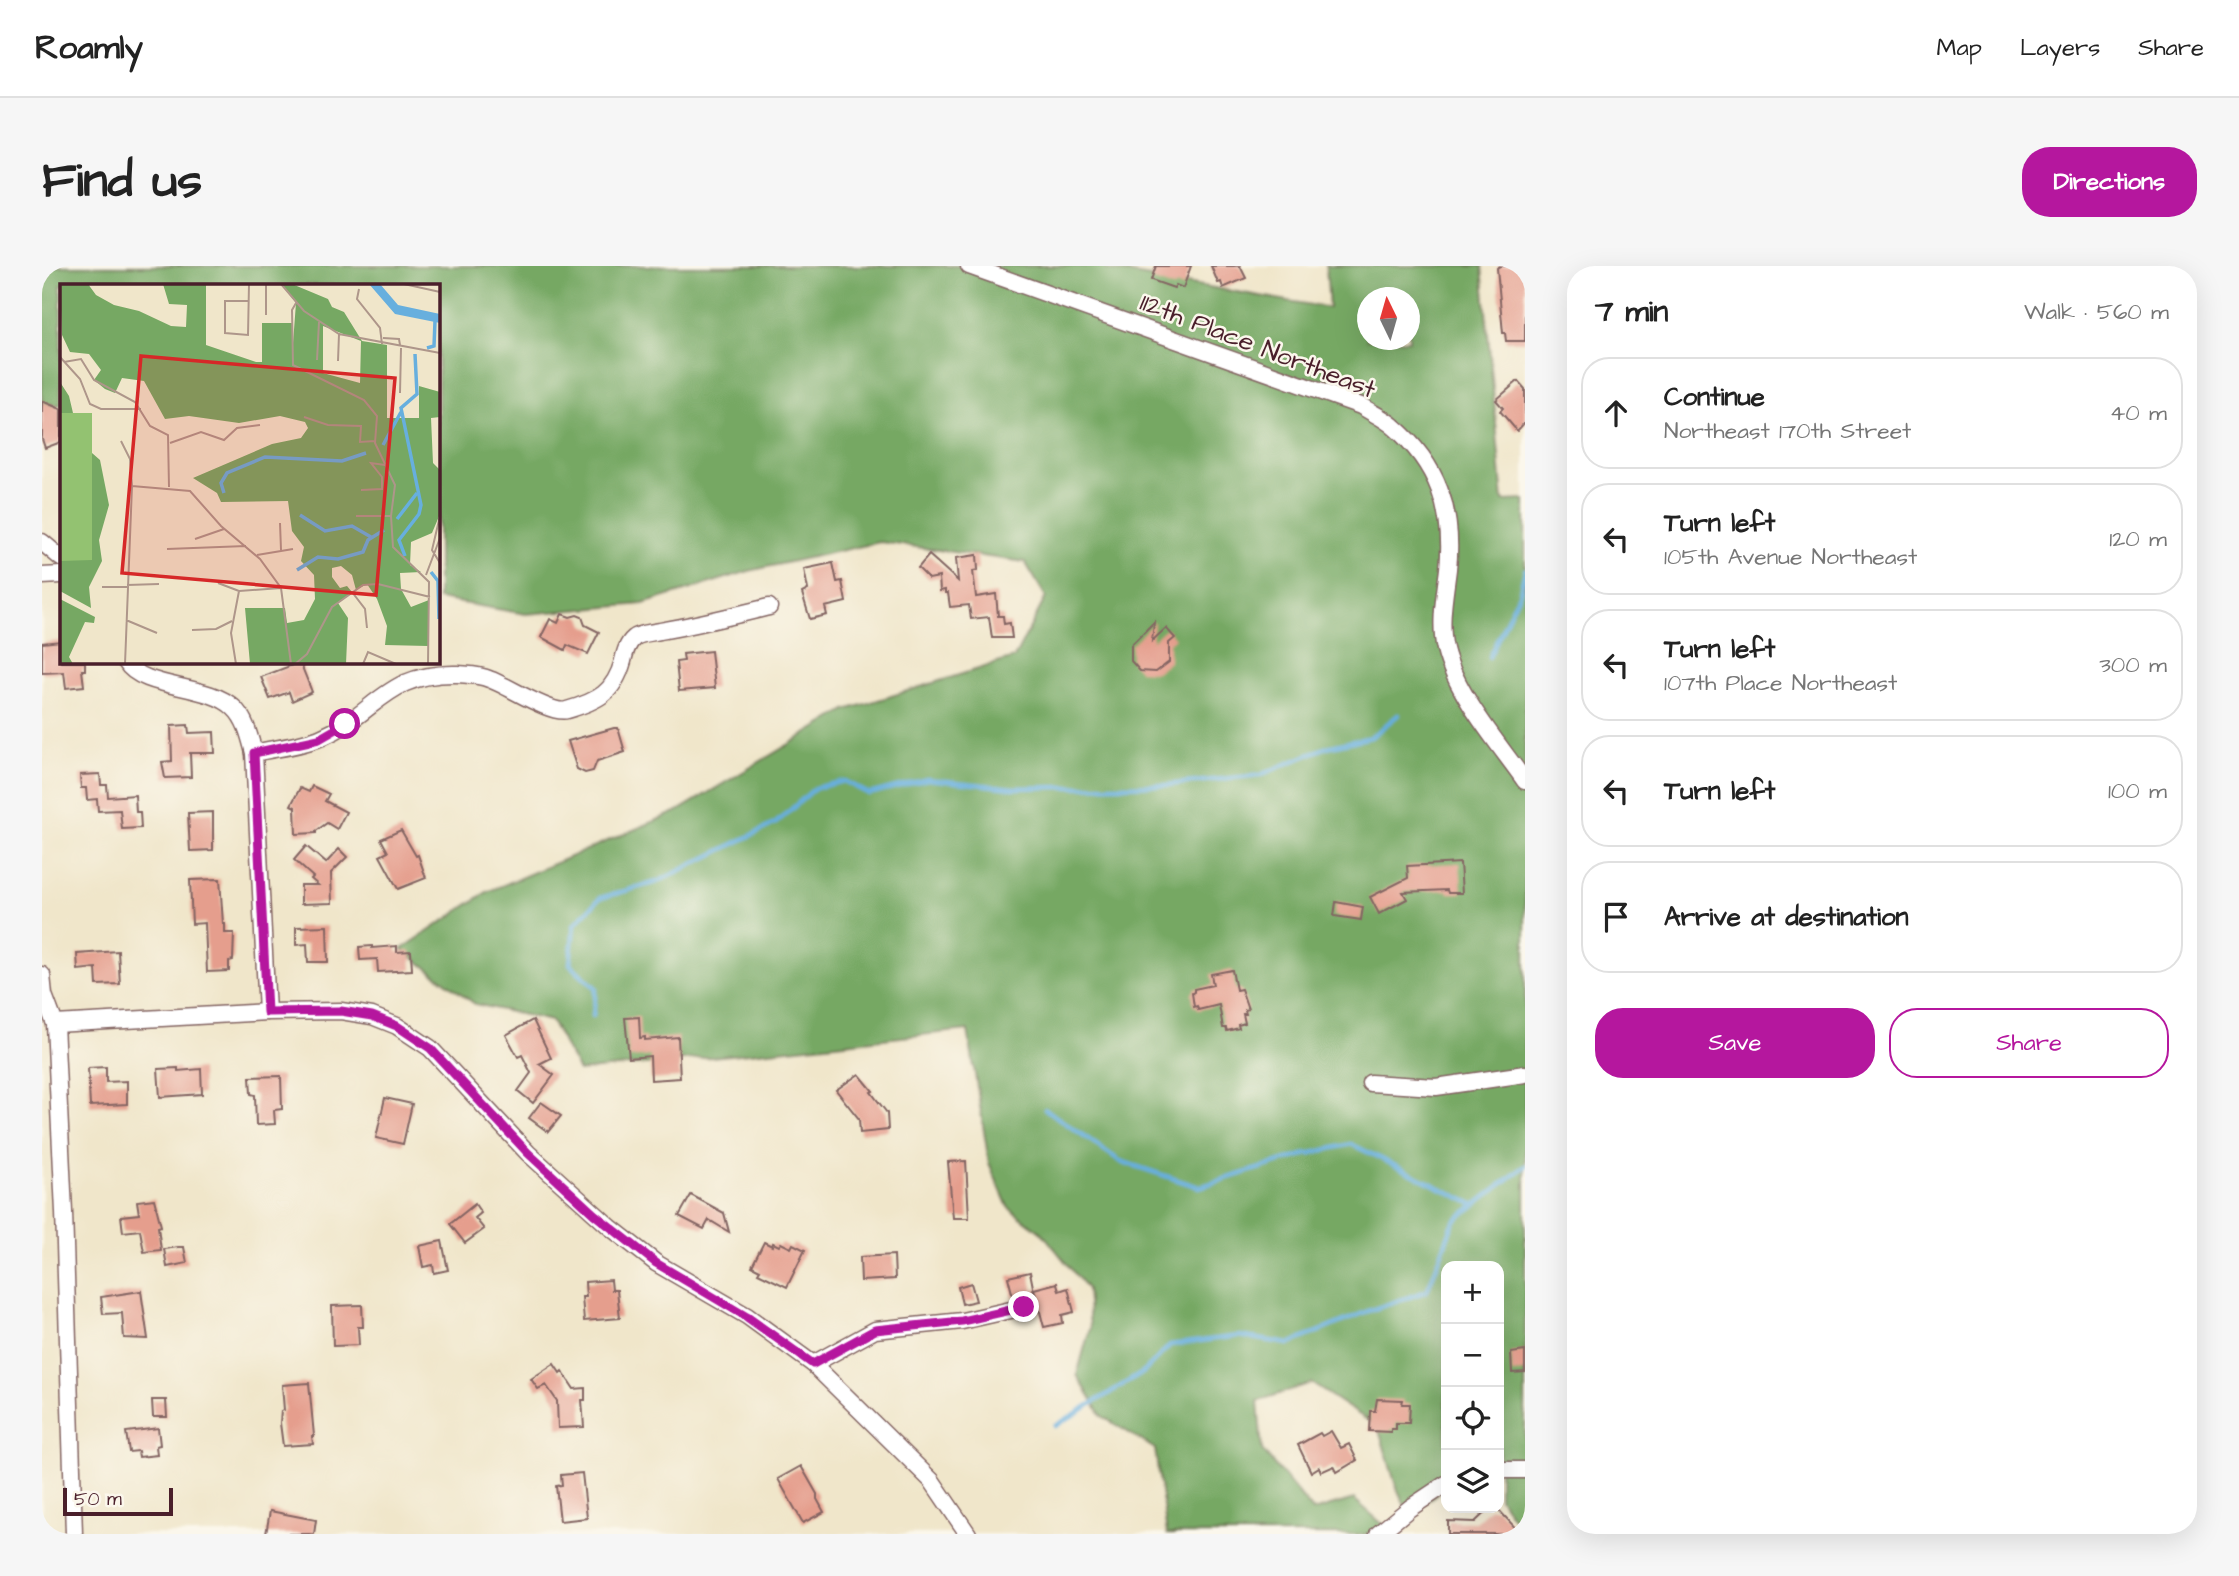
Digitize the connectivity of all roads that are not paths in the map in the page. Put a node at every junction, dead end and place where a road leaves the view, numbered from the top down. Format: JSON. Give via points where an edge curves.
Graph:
{"nodes":[{"id":1,"x":969,"y":266,"type":"edge"},
{"id":2,"x":42,"y":542,"type":"edge"},
{"id":3,"x":60,"y":557,"type":"edge"},
{"id":4,"x":60,"y":575,"type":"edge"},
{"id":5,"x":42,"y":576,"type":"edge"},
{"id":6,"x":769,"y":607,"type":"dead end"},
{"id":7,"x":127,"y":663,"type":"edge"},
{"id":8,"x":254,"y":753,"type":"junction"},
{"id":9,"x":1525,"y":780,"type":"edge"},
{"id":10,"x":42,"y":975,"type":"edge"},
{"id":11,"x":267,"y":1012,"type":"junction"},
{"id":12,"x":55,"y":1024,"type":"junction"},
{"id":13,"x":1525,"y":1074,"type":"edge"},
{"id":14,"x":1370,"y":1083,"type":"dead end"},
{"id":15,"x":1024,"y":1307,"type":"dead end"},
{"id":16,"x":813,"y":1364,"type":"junction"},
{"id":17,"x":1525,"y":1470,"type":"edge"},
{"id":18,"x":1504,"y":1471,"type":"edge"},
{"id":19,"x":1441,"y":1488,"type":"edge"},
{"id":20,"x":1385,"y":1532,"type":"edge"},
{"id":21,"x":74,"y":1534,"type":"edge"},
{"id":22,"x":968,"y":1534,"type":"edge"}],
"edges":[{"from":1,"to":9,"type":"street","name":"112th Place Northeast","via":[[1361,406],[1392,425],[1420,453],[1442,493],[1451,533],[1443,618],[1445,648],[1469,704]]},
{"from":2,"to":3,"type":"street"},
{"from":4,"to":5,"type":"street"},
{"from":6,"to":8,"type":"street","via":[[636,636],[626,647],[618,679],[603,697],[564,711],[486,677],[427,676],[403,682],[319,739]]},
{"from":7,"to":8,"type":"street","via":[[151,680],[218,697],[235,708]]},
{"from":8,"to":11,"type":"street"},
{"from":10,"to":12,"type":"street"},
{"from":11,"to":12,"type":"street"},
{"from":11,"to":16,"type":"street","via":[[341,1011],[397,1026],[430,1048],[528,1153],[594,1214],[656,1263],[747,1317]]},
{"from":12,"to":21,"type":"street"},
{"from":13,"to":14,"type":"street","via":[[1436,1087]]},
{"from":15,"to":16,"type":"street","via":[[962,1321],[875,1330]]},
{"from":16,"to":22,"type":"street","via":[[932,1480]]},
{"from":17,"to":18,"type":"street"},
{"from":19,"to":20,"type":"street"}]}
